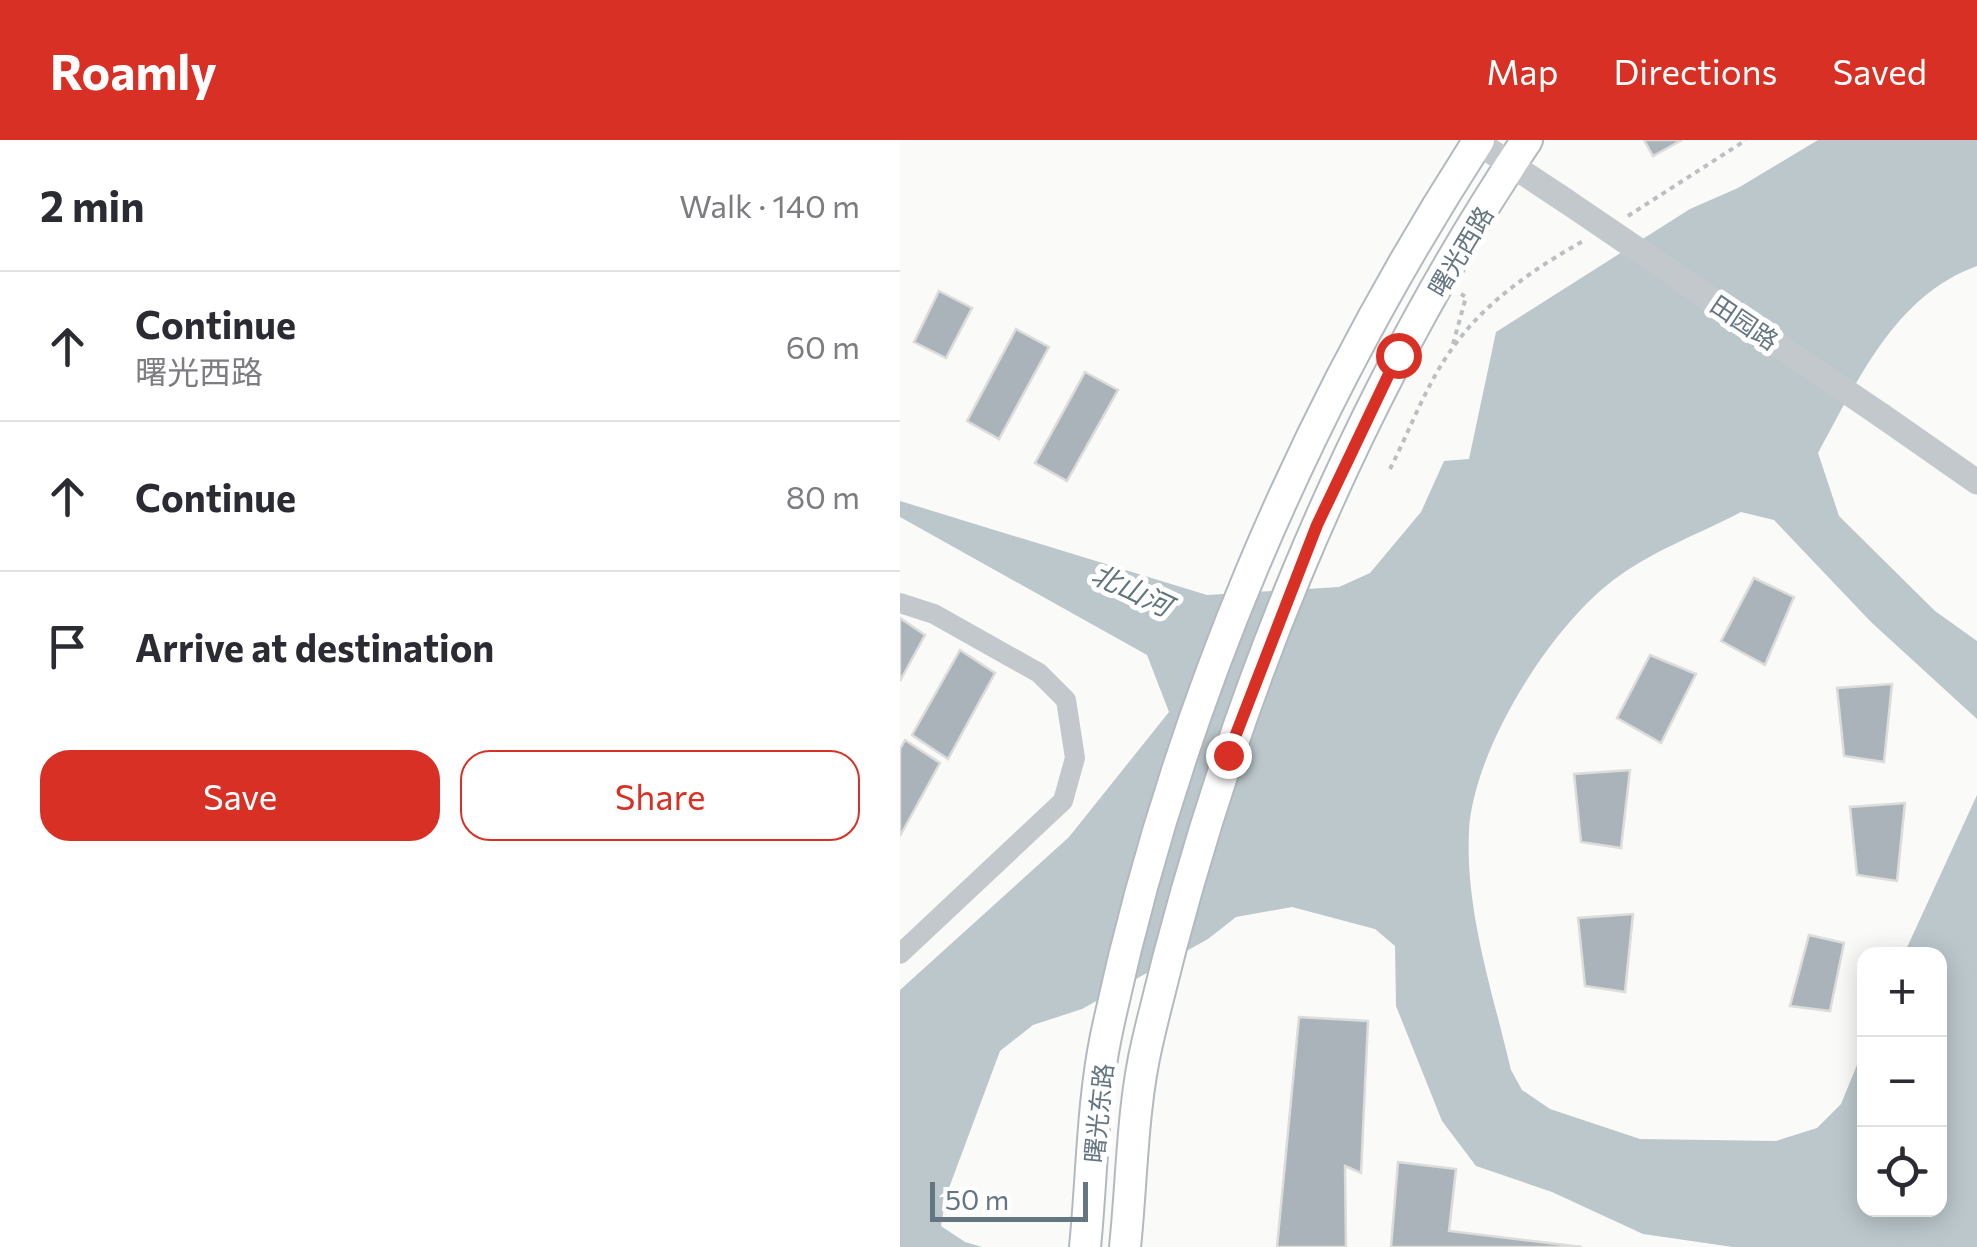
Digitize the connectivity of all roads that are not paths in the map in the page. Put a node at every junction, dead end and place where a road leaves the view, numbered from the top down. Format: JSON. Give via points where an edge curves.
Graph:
{"nodes":[{"id":1,"x":1476,"y":141,"type":"edge"},
{"id":2,"x":1520,"y":152,"type":"edge"},
{"id":3,"x":1977,"y":482,"type":"edge"},
{"id":4,"x":900,"y":602,"type":"edge"},
{"id":5,"x":900,"y":954,"type":"edge"},
{"id":6,"x":1106,"y":1040,"type":"joint"},
{"id":7,"x":1146,"y":1047,"type":"joint"},
{"id":8,"x":1085,"y":1247,"type":"edge"},
{"id":9,"x":1125,"y":1247,"type":"edge"}],
"edges":[{"from":1,"to":2,"type":"street","name":"田园路"},
{"from":1,"to":6,"type":"main road","name":"曙光西路","via":[[1277,505],[1192,719]]},
{"from":2,"to":3,"type":"street","name":"田园路","bridge":true,"via":[[1566,201]]},
{"from":2,"to":7,"type":"main road","name":"曙光西路","via":[[1398,355],[1317,525],[1228,755]]},
{"from":4,"to":5,"type":"street","via":[[1040,673],[1066,700],[1075,758],[1064,801]]},
{"from":6,"to":8,"type":"main road","name":"曙光东路"},
{"from":7,"to":9,"type":"main road","name":"曙光东路"}]}
